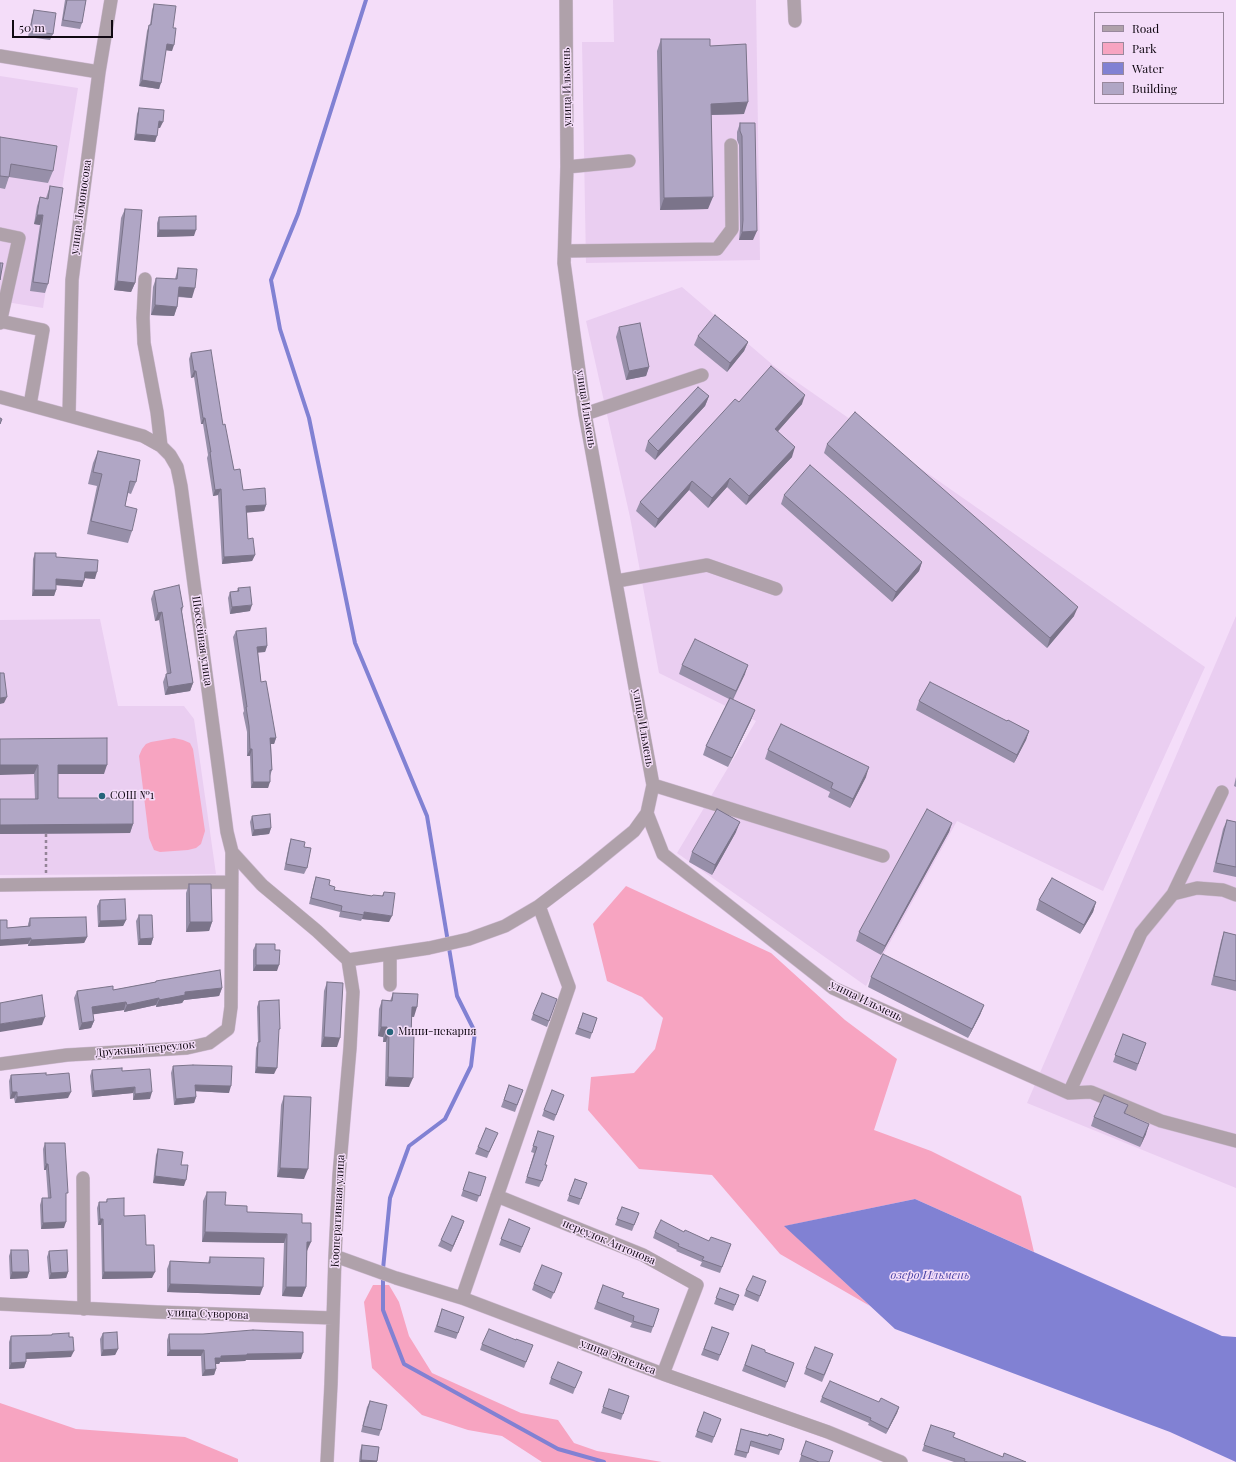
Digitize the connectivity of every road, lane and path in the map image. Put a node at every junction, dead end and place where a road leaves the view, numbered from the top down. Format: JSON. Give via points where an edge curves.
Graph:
{"nodes":[{"id":1,"x":111,"y":0,"type":"edge"},
{"id":2,"x":566,"y":0,"type":"edge"},
{"id":3,"x":794,"y":0,"type":"edge"},
{"id":4,"x":795,"y":21,"type":"dead end"},
{"id":5,"x":0,"y":56,"type":"edge"},
{"id":6,"x":99,"y":72,"type":"junction"},
{"id":7,"x":731,"y":145,"type":"dead end"},
{"id":8,"x":629,"y":160,"type":"dead end"},
{"id":9,"x":567,"y":167,"type":"junction"},
{"id":10,"x":0,"y":234,"type":"edge"},
{"id":11,"x":565,"y":251,"type":"junction"},
{"id":12,"x":145,"y":279,"type":"dead end"},
{"id":13,"x":0,"y":322,"type":"edge"},
{"id":14,"x":702,"y":375,"type":"dead end"},
{"id":15,"x":0,"y":397,"type":"edge"},
{"id":16,"x":30,"y":405,"type":"junction"},
{"id":17,"x":585,"y":414,"type":"junction"},
{"id":18,"x":69,"y":415,"type":"junction"},
{"id":19,"x":161,"y":446,"type":"junction"},
{"id":20,"x":617,"y":581,"type":"junction"},
{"id":21,"x":776,"y":589,"type":"dead end"},
{"id":22,"x":653,"y":785,"type":"junction"},
{"id":23,"x":1222,"y":792,"type":"dead end"},
{"id":24,"x":647,"y":813,"type":"junction"},
{"id":25,"x":46,"y":834,"type":"edge"},
{"id":26,"x":232,"y":852,"type":"junction"},
{"id":27,"x":883,"y":856,"type":"dead end"},
{"id":28,"x":231,"y":882,"type":"junction"},
{"id":29,"x":46,"y":884,"type":"junction"},
{"id":30,"x":0,"y":885,"type":"edge"},
{"id":31,"x":1173,"y":894,"type":"junction"},
{"id":32,"x":1236,"y":895,"type":"edge"},
{"id":33,"x":540,"y":906,"type":"junction"},
{"id":34,"x":390,"y":954,"type":"junction"},
{"id":35,"x":348,"y":960,"type":"junction"},
{"id":36,"x":390,"y":985,"type":"dead end"},
{"id":37,"x":0,"y":1064,"type":"edge"},
{"id":38,"x":1069,"y":1093,"type":"junction"},
{"id":39,"x":1236,"y":1141,"type":"edge"},
{"id":40,"x":83,"y":1178,"type":"dead end"},
{"id":41,"x":497,"y":1196,"type":"junction"},
{"id":42,"x":335,"y":1256,"type":"junction"},
{"id":43,"x":462,"y":1298,"type":"junction"},
{"id":44,"x":0,"y":1304,"type":"edge"},
{"id":45,"x":84,"y":1309,"type":"junction"},
{"id":46,"x":333,"y":1318,"type":"junction"},
{"id":47,"x":662,"y":1374,"type":"junction"},
{"id":48,"x":326,"y":1462,"type":"edge"},
{"id":49,"x":901,"y":1462,"type":"edge"}],
"edges":[{"from":1,"to":6,"type":"street","name":"улица Ломоносова"},
{"from":2,"to":9,"type":"street","name":"улица Ильмень"},
{"from":3,"to":4,"type":"street"},
{"from":5,"to":6,"type":"street"},
{"from":6,"to":18,"type":"street","name":"улица Ломоносова","via":[[72,280]]},
{"from":7,"to":11,"type":"street","via":[[732,229],[717,249]]},
{"from":8,"to":9,"type":"street"},
{"from":9,"to":11,"type":"street","name":"улица Ильмень"},
{"from":10,"to":13,"type":"street","via":[[19,238]]},
{"from":11,"to":17,"type":"street","name":"улица Ильмень","via":[[564,263]]},
{"from":12,"to":19,"type":"street","via":[[144,343]]},
{"from":13,"to":16,"type":"street","via":[[43,330]]},
{"from":14,"to":17,"type":"street"},
{"from":15,"to":16,"type":"street","name":"Шоссейная улица"},
{"from":16,"to":18,"type":"street","name":"Шоссейная улица"},
{"from":17,"to":20,"type":"street","name":"улица Ильмень"},
{"from":18,"to":19,"type":"street","name":"Шоссейная улица","via":[[143,436]]},
{"from":19,"to":26,"type":"street","name":"Шоссейная улица","via":[[177,466],[181,486],[227,832]]},
{"from":20,"to":21,"type":"street","via":[[707,565]]},
{"from":20,"to":22,"type":"street","name":"улица Ильмень"},
{"from":22,"to":24,"type":"street","name":"улица Ильмень"},
{"from":22,"to":27,"type":"street"},
{"from":23,"to":31,"type":"street"},
{"from":24,"to":33,"type":"street","name":"улица Ильмень","via":[[634,831]]},
{"from":24,"to":38,"type":"street","name":"улица Ильмень","via":[[663,854],[834,988]]},
{"from":25,"to":29,"type":"path"},
{"from":26,"to":28,"type":"street","name":"Дружный переулок"},
{"from":26,"to":35,"type":"street","name":"Шоссейная улица","via":[[262,885]]},
{"from":28,"to":29,"type":"street"},
{"from":28,"to":37,"type":"street","name":"Дружный переулок","via":[[231,1007],[228,1029],[209,1043],[187,1048],[67,1056]]},
{"from":29,"to":30,"type":"street"},
{"from":31,"to":32,"type":"street","via":[[1197,888],[1223,890]]},
{"from":31,"to":38,"type":"street","via":[[1141,933]]},
{"from":33,"to":34,"type":"street","name":"улица Ильмень","via":[[505,926],[469,939]]},
{"from":33,"to":41,"type":"street","via":[[569,987]]},
{"from":34,"to":35,"type":"street","name":"улица Ильмень"},
{"from":34,"to":36,"type":"street"},
{"from":35,"to":42,"type":"street","name":"Кооперативная улица","via":[[353,992]]},
{"from":38,"to":39,"type":"street","via":[[1091,1092],[1161,1121]]},
{"from":40,"to":45,"type":"street"},
{"from":41,"to":43,"type":"street"},
{"from":41,"to":47,"type":"street","name":"переулок Антонова","via":[[643,1255],[697,1285]]},
{"from":42,"to":43,"type":"street","name":"улица Энгельса"},
{"from":42,"to":46,"type":"street","name":"Кооперативная улица"},
{"from":43,"to":47,"type":"street","name":"улица Энгельса"},
{"from":44,"to":45,"type":"street","name":"улица Суворова"},
{"from":45,"to":46,"type":"street","name":"улица Суворова"},
{"from":46,"to":48,"type":"street","name":"Кооперативная улица"},
{"from":47,"to":49,"type":"street","name":"улица Энгельса","via":[[828,1432]]}]}
